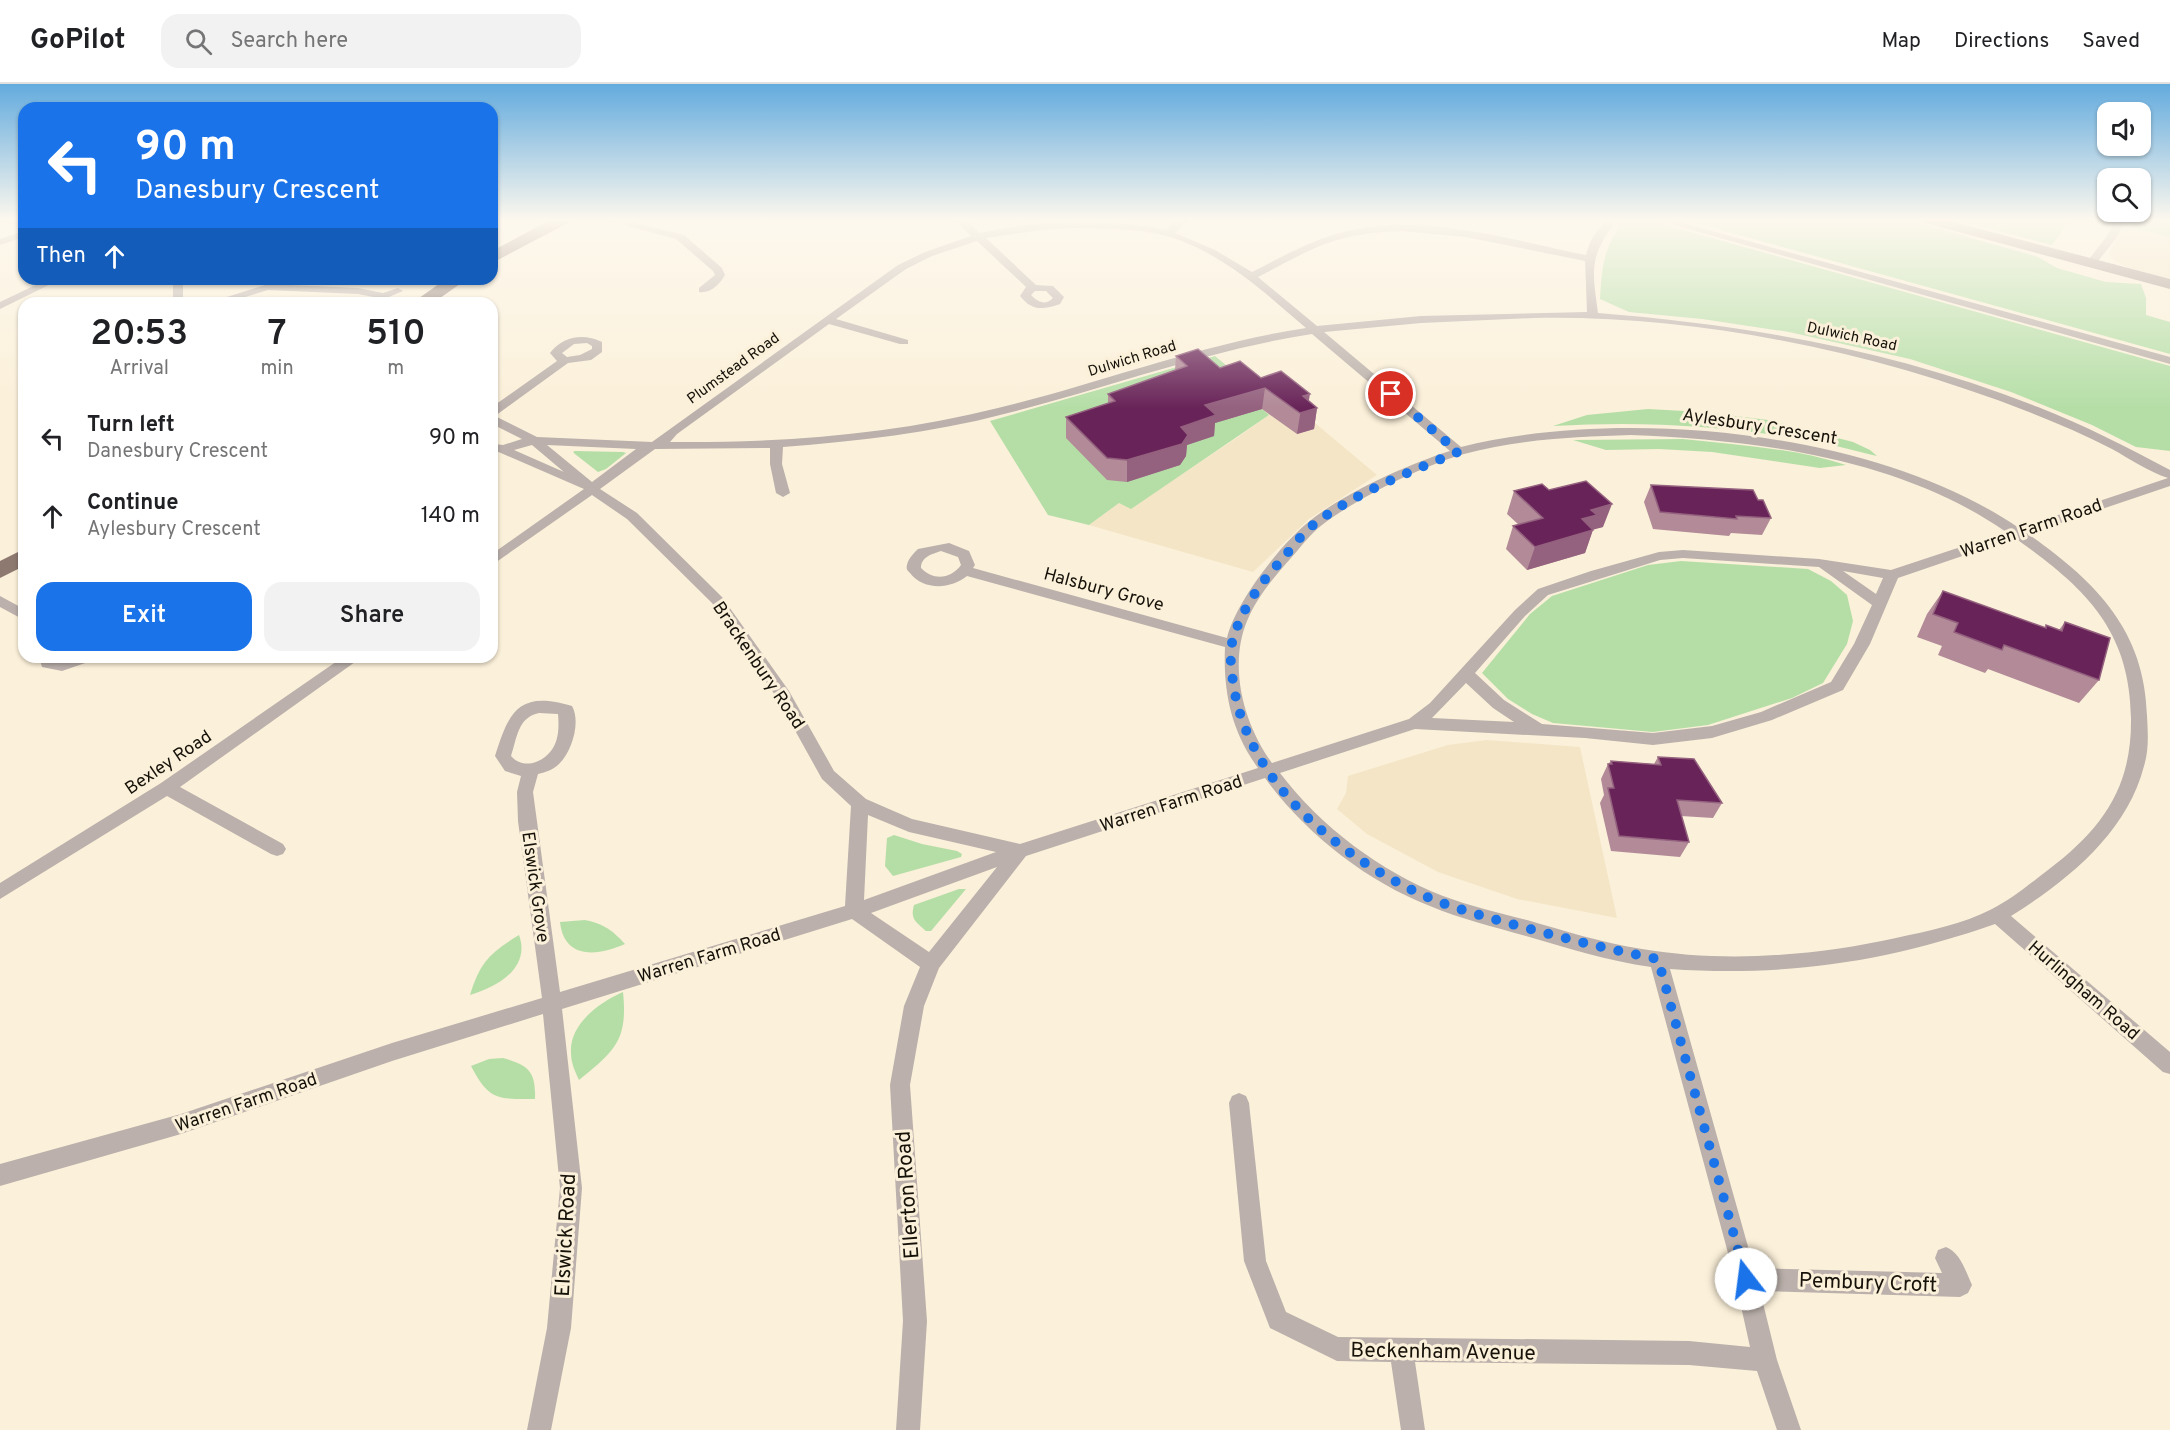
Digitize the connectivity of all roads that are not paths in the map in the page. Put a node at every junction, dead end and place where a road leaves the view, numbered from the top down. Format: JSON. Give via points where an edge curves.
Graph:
{"nodes":[{"id":1,"x":714,"y":283,"type":"edge"},
{"id":2,"x":879,"y":283,"type":"edge"},
{"id":3,"x":1027,"y":283,"type":"edge"},
{"id":4,"x":1259,"y":283,"type":"edge"},
{"id":5,"x":1590,"y":283,"type":"edge"},
{"id":6,"x":1888,"y":283,"type":"edge"},
{"id":7,"x":44,"y":285,"type":"edge"},
{"id":8,"x":421,"y":285,"type":"edge"},
{"id":9,"x":449,"y":285,"type":"edge"},
{"id":10,"x":1033,"y":288,"type":"dead end"},
{"id":11,"x":704,"y":290,"type":"dead end"},
{"id":12,"x":20,"y":297,"type":"edge"},
{"id":13,"x":234,"y":297,"type":"edge"},
{"id":14,"x":385,"y":297,"type":"edge"},
{"id":15,"x":392,"y":297,"type":"edge"},
{"id":16,"x":430,"y":297,"type":"edge"},
{"id":17,"x":18,"y":298,"type":"edge"},
{"id":18,"x":0,"y":306,"type":"edge"},
{"id":19,"x":1593,"y":315,"type":"junction"},
{"id":20,"x":826,"y":320,"type":"junction"},
{"id":21,"x":1316,"y":330,"type":"junction"},
{"id":22,"x":904,"y":342,"type":"dead end"},
{"id":23,"x":565,"y":360,"type":"dead end"},
{"id":24,"x":2170,"y":361,"type":"edge"},
{"id":25,"x":498,"y":409,"type":"edge"},
{"id":26,"x":498,"y":422,"type":"edge"},
{"id":27,"x":535,"y":441,"type":"junction"},
{"id":28,"x":777,"y":443,"type":"junction"},
{"id":29,"x":655,"y":446,"type":"junction"},
{"id":30,"x":498,"y":447,"type":"edge"},
{"id":31,"x":498,"y":448,"type":"edge"},
{"id":32,"x":1458,"y":452,"type":"junction"},
{"id":33,"x":2170,"y":475,"type":"edge"},
{"id":34,"x":2170,"y":482,"type":"edge"},
{"id":35,"x":593,"y":490,"type":"junction"},
{"id":36,"x":783,"y":493,"type":"dead end"},
{"id":37,"x":2017,"y":533,"type":"junction"},
{"id":38,"x":18,"y":540,"type":"edge"},
{"id":39,"x":0,"y":551,"type":"edge"},
{"id":40,"x":498,"y":557,"type":"edge"},
{"id":41,"x":18,"y":560,"type":"edge"},
{"id":42,"x":1819,"y":563,"type":"junction"},
{"id":43,"x":0,"y":571,"type":"edge"},
{"id":44,"x":966,"y":571,"type":"dead end"},
{"id":45,"x":1892,"y":575,"type":"junction"},
{"id":46,"x":0,"y":601,"type":"edge"},
{"id":47,"x":1879,"y":603,"type":"junction"},
{"id":48,"x":18,"y":612,"type":"edge"},
{"id":49,"x":1232,"y":644,"type":"junction"},
{"id":50,"x":47,"y":663,"type":"edge"},
{"id":51,"x":70,"y":663,"type":"edge"},
{"id":52,"x":345,"y":663,"type":"edge"},
{"id":53,"x":1467,"y":675,"type":"junction"},
{"id":54,"x":1415,"y":723,"type":"junction"},
{"id":55,"x":1544,"y":729,"type":"junction"},
{"id":56,"x":531,"y":770,"type":"dead end"},
{"id":57,"x":1269,"y":771,"type":"junction"},
{"id":58,"x":167,"y":788,"type":"junction"},
{"id":59,"x":860,"y":804,"type":"junction"},
{"id":60,"x":277,"y":849,"type":"dead end"},
{"id":61,"x":1020,"y":852,"type":"junction"},
{"id":62,"x":0,"y":892,"type":"edge"},
{"id":63,"x":854,"y":911,"type":"junction"},
{"id":64,"x":1998,"y":916,"type":"junction"},
{"id":65,"x":1658,"y":959,"type":"junction"},
{"id":66,"x":931,"y":964,"type":"junction"},
{"id":67,"x":552,"y":1003,"type":"junction"},
{"id":68,"x":2170,"y":1065,"type":"edge"},
{"id":69,"x":1239,"y":1103,"type":"dead end"},
{"id":70,"x":0,"y":1175,"type":"edge"},
{"id":71,"x":1946,"y":1258,"type":"dead end"},
{"id":72,"x":1746,"y":1279,"type":"junction"},
{"id":73,"x":1401,"y":1351,"type":"junction"},
{"id":74,"x":1765,"y":1360,"type":"junction"},
{"id":75,"x":539,"y":1430,"type":"edge"},
{"id":76,"x":908,"y":1430,"type":"edge"},
{"id":77,"x":1413,"y":1430,"type":"edge"},
{"id":78,"x":1789,"y":1430,"type":"edge"}],
"edges":[{"from":1,"to":11,"type":"street"},
{"from":2,"to":20,"type":"street","name":"Plumstead Road"},
{"from":3,"to":10,"type":"street"},
{"from":4,"to":21,"type":"street","name":"Plumstead Road"},
{"from":5,"to":19,"type":"street"},
{"from":6,"to":24,"type":"street"},
{"from":7,"to":12,"type":"street"},
{"from":8,"to":15,"type":"main road"},
{"from":9,"to":16,"type":"main road"},
{"from":13,"to":14,"type":"street","via":[[288,286]]},
{"from":17,"to":18,"type":"street"},
{"from":19,"to":21,"type":"street","name":"Dulwich Road","via":[[1388,320]]},
{"from":19,"to":33,"type":"street","name":"Dulwich Road","via":[[1767,335],[1901,364],[2017,402]]},
{"from":20,"to":22,"type":"street"},
{"from":20,"to":29,"type":"street","name":"Plumstead Road","via":[[673,431],[666,442]]},
{"from":21,"to":28,"type":"street","name":"Dulwich Road","via":[[1249,342],[1056,398],[957,422]]},
{"from":21,"to":32,"type":"street","name":"Plumstead Road"},
{"from":23,"to":25,"type":"street"},
{"from":26,"to":27,"type":"street","name":"Brackenbury Road"},
{"from":27,"to":29,"type":"street","name":"Brackenbury Road"},
{"from":27,"to":30,"type":"street","name":"Brackenbury Road"},
{"from":27,"to":35,"type":"street","name":"Brackenbury Road"},
{"from":28,"to":29,"type":"street","name":"Dulwich Road"},
{"from":28,"to":36,"type":"street","via":[[776,464]]},
{"from":29,"to":35,"type":"street","name":"Plumstead Road","via":[[642,450]]},
{"from":31,"to":35,"type":"street","name":"Brackenbury Road"},
{"from":32,"to":37,"type":"street","name":"Aylesbury Crescent","via":[[1570,434],[1630,431],[1728,438],[1801,449],[1896,474],[1964,499]]},
{"from":32,"to":49,"type":"street","name":"Aylesbury Crescent","via":[[1384,482],[1315,523],[1264,578],[1245,610]]},
{"from":34,"to":37,"type":"street","name":"Warren Farm Road"},
{"from":35,"to":40,"type":"street"},
{"from":35,"to":59,"type":"street","name":"Brackenbury Road","via":[[632,516],[717,600],[783,695],[828,775]]},
{"from":37,"to":45,"type":"street","name":"Warren Farm Road"},
{"from":37,"to":64,"type":"street","name":"Aylesbury Crescent","via":[[2069,571],[2115,624],[2132,657],[2139,686],[2140,754],[2128,791],[2097,837],[2059,873]]},
{"from":38,"to":39,"type":"main road"},
{"from":41,"to":43,"type":"main road"},
{"from":42,"to":45,"type":"street","name":"Warren Farm Road"},
{"from":42,"to":47,"type":"street","name":"Warren Farm Road"},
{"from":42,"to":53,"type":"street","name":"Warren Farm Road","via":[[1683,554],[1659,556],[1596,574],[1543,592]]},
{"from":44,"to":49,"type":"street","name":"Halsbury Grove"},
{"from":45,"to":47,"type":"street","name":"Warren Farm Road"},
{"from":46,"to":48,"type":"street"},
{"from":47,"to":55,"type":"street","name":"Warren Farm Road","via":[[1862,644],[1837,686],[1803,702],[1712,732],[1653,740]]},
{"from":49,"to":57,"type":"street","name":"Aylesbury Crescent","via":[[1232,673],[1243,724]]},
{"from":50,"to":51,"type":"street"},
{"from":52,"to":58,"type":"street","name":"Bexley Road"},
{"from":53,"to":54,"type":"street","name":"Warren Farm Road"},
{"from":53,"to":55,"type":"street","name":"Warren Farm Road","via":[[1495,704]]},
{"from":54,"to":55,"type":"street","name":"Warren Farm Road"},
{"from":54,"to":57,"type":"street","name":"Warren Farm Road"},
{"from":56,"to":67,"type":"street","name":"Elswick Grove","via":[[525,792],[527,821]]},
{"from":57,"to":61,"type":"street","name":"Warren Farm Road"},
{"from":57,"to":65,"type":"street","name":"Aylesbury Crescent","via":[[1325,834],[1364,863],[1411,890],[1459,909],[1584,945]]},
{"from":58,"to":60,"type":"street"},
{"from":58,"to":62,"type":"street","name":"Bexley Road"},
{"from":59,"to":61,"type":"street","name":"Brackenbury Road","via":[[909,825]]},
{"from":59,"to":63,"type":"street"},
{"from":61,"to":63,"type":"street","name":"Warren Farm Road"},
{"from":61,"to":66,"type":"street","name":"Ellerton Road"},
{"from":63,"to":66,"type":"street"},
{"from":63,"to":67,"type":"street","name":"Warren Farm Road"},
{"from":64,"to":65,"type":"street","name":"Aylesbury Crescent","via":[[1887,951],[1761,965]]},
{"from":64,"to":68,"type":"street","name":"Hurlingham Road"},
{"from":65,"to":72,"type":"street"},
{"from":66,"to":76,"type":"street","name":"Ellerton Road","via":[[914,1006],[900,1085],[915,1321]]},
{"from":67,"to":70,"type":"street","name":"Warren Farm Road","via":[[392,1052],[182,1125]]},
{"from":67,"to":75,"type":"street","name":"Elswick Road","via":[[571,1188],[559,1328]]},
{"from":69,"to":73,"type":"street","name":"Beckenham Avenue","via":[[1255,1261],[1278,1320],[1337,1349]]},
{"from":71,"to":72,"type":"street","name":"Pembury Croft","via":[[1960,1285]]},
{"from":72,"to":74,"type":"street"},
{"from":73,"to":74,"type":"street","name":"Beckenham Avenue","via":[[1689,1353]]},
{"from":73,"to":77,"type":"street"},
{"from":74,"to":78,"type":"street"}]}
